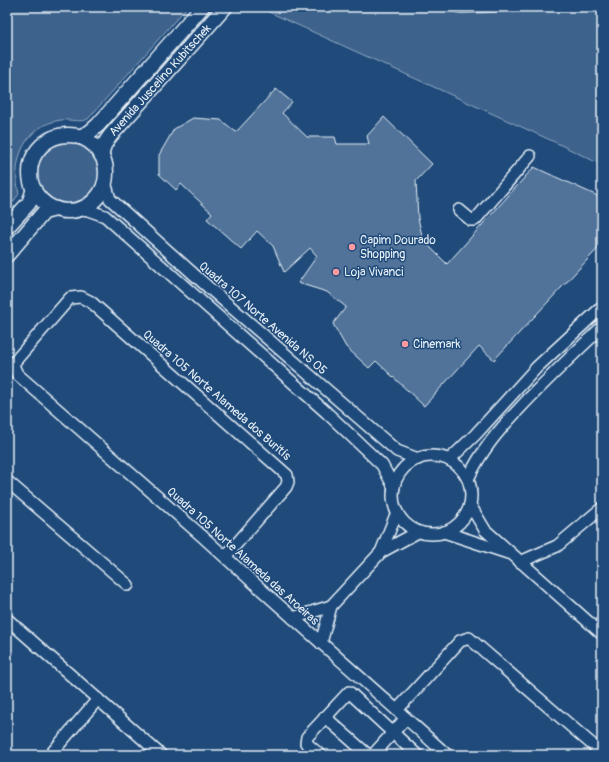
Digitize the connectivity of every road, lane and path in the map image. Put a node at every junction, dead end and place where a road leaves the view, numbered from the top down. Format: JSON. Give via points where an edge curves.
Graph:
{"nodes":[{"id":1,"x":202,"y":7,"type":"edge"},
{"id":2,"x":225,"y":7,"type":"edge"},
{"id":3,"x":79,"y":137,"type":"junction"},
{"id":4,"x":101,"y":155,"type":"junction"},
{"id":5,"x":530,"y":156,"type":"dead end"},
{"id":6,"x":104,"y":182,"type":"junction"},
{"id":7,"x":34,"y":188,"type":"junction"},
{"id":8,"x":82,"y":208,"type":"junction"},
{"id":9,"x":56,"y":209,"type":"junction"},
{"id":10,"x":459,"y":210,"type":"dead end"},
{"id":11,"x":7,"y":227,"type":"edge"},
{"id":12,"x":7,"y":255,"type":"edge"},
{"id":13,"x":85,"y":298,"type":"joint"},
{"id":14,"x":602,"y":307,"type":"edge"},
{"id":15,"x":602,"y":327,"type":"edge"},
{"id":16,"x":418,"y":459,"type":"junction"},
{"id":17,"x":449,"y":460,"type":"junction"},
{"id":18,"x":468,"y":478,"type":"junction"},
{"id":19,"x":7,"y":481,"type":"edge"},
{"id":20,"x":394,"y":487,"type":"junction"},
{"id":21,"x":470,"y":504,"type":"junction"},
{"id":22,"x":602,"y":508,"type":"edge"},
{"id":23,"x":397,"y":512,"type":"junction"},
{"id":24,"x":418,"y":532,"type":"junction"},
{"id":25,"x":444,"y":532,"type":"junction"},
{"id":26,"x":381,"y":552,"type":"junction"},
{"id":27,"x":511,"y":554,"type":"junction"},
{"id":28,"x":225,"y":557,"type":"junction"},
{"id":29,"x":520,"y":562,"type":"junction"},
{"id":30,"x":128,"y":585,"type":"dead end"},
{"id":31,"x":331,"y":606,"type":"junction"},
{"id":32,"x":293,"y":618,"type":"junction"},
{"id":33,"x":7,"y":619,"type":"edge"},
{"id":34,"x":602,"y":634,"type":"edge"},
{"id":35,"x":321,"y":643,"type":"junction"},
{"id":36,"x":98,"y":699,"type":"junction"},
{"id":37,"x":401,"y":713,"type":"junction"},
{"id":38,"x":325,"y":717,"type":"junction"},
{"id":39,"x":389,"y":729,"type":"junction"},
{"id":40,"x":602,"y":753,"type":"edge"},
{"id":41,"x":50,"y":755,"type":"edge"},
{"id":42,"x":161,"y":755,"type":"edge"},
{"id":43,"x":320,"y":755,"type":"edge"},
{"id":44,"x":368,"y":755,"type":"edge"},
{"id":45,"x":373,"y":755,"type":"edge"},
{"id":46,"x":417,"y":755,"type":"edge"},
{"id":47,"x":447,"y":755,"type":"edge"}],
"edges":[{"from":1,"to":3,"type":"main road","name":"Avenida Juscelino Kubitschek","via":[[98,125]]},
{"from":2,"to":4,"type":"main road","name":"Avenida Juscelino Kubitschek","via":[[110,136]]},
{"from":3,"to":4,"type":"main road","via":[[93,145]]},
{"from":3,"to":7,"type":"main road","via":[[59,136],[41,146],[31,166]]},
{"from":4,"to":6,"type":"main road","via":[[105,168]]},
{"from":5,"to":10,"type":"street","via":[[475,220]]},
{"from":6,"to":8,"type":"main road","via":[[96,198]]},
{"from":6,"to":16,"type":"street","name":"Quadra 107 Norte Avenida NS 05","via":[[110,199],[208,287],[397,451]]},
{"from":7,"to":9,"type":"main road","via":[[42,200]]},
{"from":7,"to":11,"type":"main road","via":[[29,203]]},
{"from":8,"to":9,"type":"main road","via":[[66,211]]},
{"from":8,"to":20,"type":"street","via":[[105,216],[326,412],[382,465]]},
{"from":9,"to":12,"type":"main road","via":[[44,212]]},
{"from":13,"to":28,"type":"street","name":"Quadra 105 Norte Alameda dos Buritís","via":[[288,475],[286,487]]},
{"from":13,"to":28,"type":"street","name":"Quadra 105 Norte Alameda das Aroeiras","via":[[74,297],[67,301],[16,360],[13,368],[20,377]]},
{"from":14,"to":17,"type":"street","via":[[537,367]]},
{"from":15,"to":18,"type":"street","via":[[546,380],[491,440],[476,460]]},
{"from":16,"to":17,"type":"street","via":[[428,456]]},
{"from":16,"to":20,"type":"street","via":[[402,470]]},
{"from":17,"to":18,"type":"street"},
{"from":18,"to":21,"type":"street"},
{"from":19,"to":30,"type":"street"},
{"from":20,"to":23,"type":"street"},
{"from":21,"to":25,"type":"street","via":[[465,517],[456,526]]},
{"from":21,"to":27,"type":"street","via":[[485,530]]},
{"from":22,"to":29,"type":"street","via":[[557,546]]},
{"from":23,"to":24,"type":"street","via":[[402,520]]},
{"from":23,"to":26,"type":"street"},
{"from":24,"to":25,"type":"street"},
{"from":24,"to":26,"type":"street"},
{"from":25,"to":27,"type":"street"},
{"from":26,"to":31,"type":"street"},
{"from":27,"to":29,"type":"street"},
{"from":28,"to":32,"type":"street","name":"Quadra 105 Norte Alameda das Aroeiras"},
{"from":29,"to":34,"type":"street"},
{"from":31,"to":32,"type":"street"},
{"from":31,"to":35,"type":"street"},
{"from":32,"to":35,"type":"street","name":"Quadra 105 Norte Alameda das Aroeiras"},
{"from":33,"to":36,"type":"street"},
{"from":35,"to":37,"type":"street","name":"Quadra 105 Norte Alameda das Aroeiras"},
{"from":36,"to":41,"type":"street"},
{"from":36,"to":42,"type":"street"},
{"from":37,"to":39,"type":"street"},
{"from":37,"to":40,"type":"street","via":[[460,640],[469,638]]},
{"from":37,"to":47,"type":"street","name":"Quadra 105 Norte Alameda das Aroeiras"},
{"from":38,"to":39,"type":"street","via":[[349,692]]},
{"from":38,"to":43,"type":"street","via":[[306,740],[306,743]]},
{"from":38,"to":44,"type":"street"},
{"from":39,"to":45,"type":"street"},
{"from":39,"to":46,"type":"street"}]}
